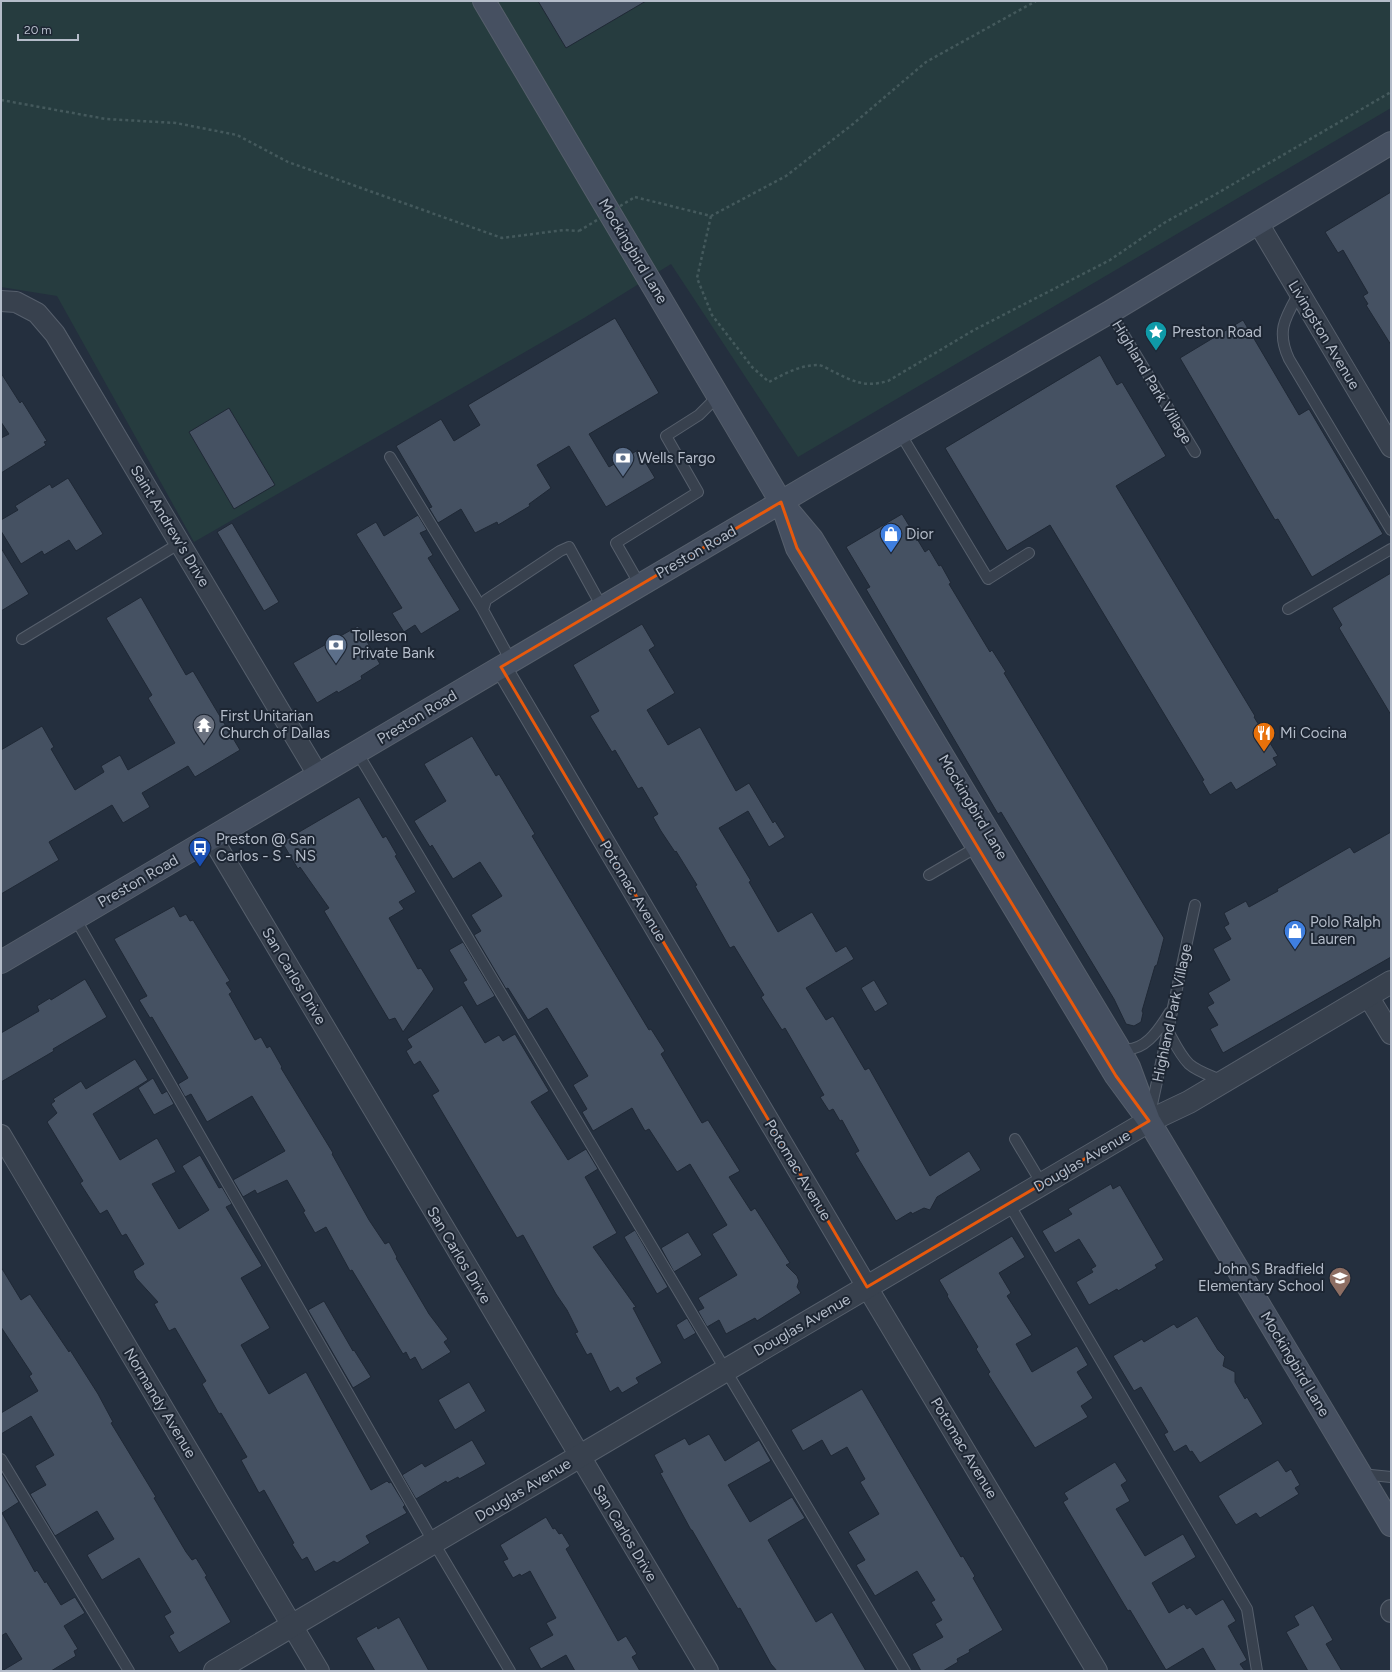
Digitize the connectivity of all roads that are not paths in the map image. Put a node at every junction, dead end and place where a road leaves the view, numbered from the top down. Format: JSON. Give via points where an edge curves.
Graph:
{"nodes":[{"id":1,"x":484,"y":1,"type":"edge"},
{"id":2,"x":1391,"y":143,"type":"edge"},
{"id":3,"x":1258,"y":223,"type":"junction"},
{"id":4,"x":1299,"y":292,"type":"junction"},
{"id":5,"x":1,"y":301,"type":"edge"},
{"id":6,"x":1110,"y":312,"type":"junction"},
{"id":7,"x":719,"y":395,"type":"junction"},
{"id":8,"x":900,"y":433,"type":"junction"},
{"id":9,"x":1391,"y":447,"type":"edge"},
{"id":10,"x":1195,"y":452,"type":"dead end"},
{"id":11,"x":390,"y":456,"type":"dead end"},
{"id":12,"x":781,"y":502,"type":"junction"},
{"id":13,"x":1391,"y":530,"type":"edge"},
{"id":14,"x":180,"y":543,"type":"junction"},
{"id":15,"x":1391,"y":549,"type":"edge"},
{"id":16,"x":1029,"y":553,"type":"dead end"},
{"id":17,"x":640,"y":585,"type":"junction"},
{"id":18,"x":602,"y":607,"type":"junction"},
{"id":19,"x":1288,"y":609,"type":"dead end"},
{"id":20,"x":483,"y":610,"type":"junction"},
{"id":21,"x":22,"y":639,"type":"dead end"},
{"id":22,"x":506,"y":664,"type":"junction"},
{"id":23,"x":356,"y":752,"type":"junction"},
{"id":24,"x":318,"y":775,"type":"junction"},
{"id":25,"x":212,"y":838,"type":"junction"},
{"id":26,"x":984,"y":842,"type":"junction"},
{"id":27,"x":929,"y":876,"type":"dead end"},
{"id":28,"x":1195,"y":905,"type":"dead end"},
{"id":29,"x":75,"y":918,"type":"junction"},
{"id":30,"x":1,"y":962,"type":"edge"},
{"id":31,"x":1391,"y":982,"type":"edge"},
{"id":32,"x":1368,"y":996,"type":"junction"},
{"id":33,"x":1173,"y":1007,"type":"junction"},
{"id":34,"x":1168,"y":1031,"type":"junction"},
{"id":35,"x":1391,"y":1034,"type":"edge"},
{"id":36,"x":1118,"y":1047,"type":"junction"},
{"id":37,"x":1224,"y":1081,"type":"junction"},
{"id":38,"x":1149,"y":1121,"type":"junction"},
{"id":39,"x":1,"y":1135,"type":"edge"},
{"id":40,"x":1015,"y":1139,"type":"dead end"},
{"id":41,"x":1042,"y":1184,"type":"junction"},
{"id":42,"x":1009,"y":1204,"type":"junction"},
{"id":43,"x":867,"y":1287,"type":"junction"},
{"id":44,"x":725,"y":1371,"type":"junction"},
{"id":45,"x":579,"y":1457,"type":"junction"},
{"id":46,"x":1,"y":1459,"type":"edge"},
{"id":47,"x":1360,"y":1474,"type":"junction"},
{"id":48,"x":1391,"y":1477,"type":"edge"},
{"id":49,"x":1391,"y":1525,"type":"edge"},
{"id":50,"x":434,"y":1543,"type":"junction"},
{"id":51,"x":292,"y":1626,"type":"junction"},
{"id":52,"x":129,"y":1671,"type":"edge"},
{"id":53,"x":215,"y":1671,"type":"edge"},
{"id":54,"x":319,"y":1671,"type":"edge"},
{"id":55,"x":510,"y":1671,"type":"edge"},
{"id":56,"x":708,"y":1671,"type":"edge"},
{"id":57,"x":905,"y":1671,"type":"edge"},
{"id":58,"x":1097,"y":1671,"type":"edge"},
{"id":59,"x":1257,"y":1671,"type":"edge"}],
"edges":[{"from":1,"to":7,"type":"main road","name":"Mockingbird Lane"},
{"from":2,"to":3,"type":"main road","name":"Preston Road"},
{"from":3,"to":4,"type":"street","name":"Livingston Avenue"},
{"from":3,"to":6,"type":"main road","name":"Preston Road"},
{"from":4,"to":9,"type":"street","name":"Livingston Avenue"},
{"from":4,"to":13,"type":"lane","via":[[1285,318],[1282,332],[1283,347]]},
{"from":5,"to":14,"type":"street","name":"Saint Andrew's Drive","via":[[16,302],[37,313],[54,334]]},
{"from":6,"to":8,"type":"main road","name":"Preston Road"},
{"from":6,"to":10,"type":"lane","name":"Highland Park Village"},
{"from":7,"to":12,"type":"main road","name":"Mockingbird Lane"},
{"from":7,"to":17,"type":"lane","via":[[699,415],[666,436],[698,492],[616,543]]},
{"from":8,"to":12,"type":"main road","name":"Preston Road"},
{"from":8,"to":16,"type":"lane","via":[[988,579]]},
{"from":11,"to":20,"type":"lane"},
{"from":12,"to":17,"type":"main road","name":"Preston Road"},
{"from":12,"to":26,"type":"main road","name":"Mockingbird Lane","via":[[797,548],[930,752]]},
{"from":14,"to":21,"type":"lane"},
{"from":14,"to":24,"type":"street","name":"Saint Andrew's Drive"},
{"from":15,"to":19,"type":"lane"},
{"from":17,"to":18,"type":"main road","name":"Preston Road"},
{"from":18,"to":20,"type":"lane","via":[[569,547],[486,600]]},
{"from":18,"to":22,"type":"main road","name":"Preston Road"},
{"from":20,"to":22,"type":"lane"},
{"from":22,"to":23,"type":"main road","name":"Preston Road"},
{"from":22,"to":43,"type":"street","name":"Potomac Avenue"},
{"from":23,"to":24,"type":"main road","name":"Preston Road"},
{"from":23,"to":44,"type":"lane"},
{"from":24,"to":25,"type":"main road","name":"Preston Road"},
{"from":25,"to":29,"type":"main road","name":"Preston Road"},
{"from":25,"to":45,"type":"street","name":"San Carlos Drive"},
{"from":26,"to":27,"type":"lane"},
{"from":26,"to":36,"type":"main road","name":"Mockingbird Lane"},
{"from":26,"to":38,"type":"main road","name":"Mockingbird Lane","via":[[1116,1076]]},
{"from":28,"to":33,"type":"lane","name":"Highland Park Village"},
{"from":29,"to":30,"type":"main road","name":"Preston Road"},
{"from":29,"to":50,"type":"lane"},
{"from":31,"to":32,"type":"street","name":"Douglas Avenue"},
{"from":32,"to":35,"type":"street"},
{"from":32,"to":37,"type":"street","name":"Douglas Avenue"},
{"from":33,"to":34,"type":"lane","name":"Highland Park Village"},
{"from":33,"to":36,"type":"lane","via":[[1159,1029],[1139,1048],[1132,1050]]},
{"from":34,"to":37,"type":"lane","via":[[1189,1064]]},
{"from":34,"to":38,"type":"lane","name":"Highland Park Village"},
{"from":36,"to":38,"type":"main road","name":"Mockingbird Lane","via":[[1129,1067]]},
{"from":37,"to":38,"type":"street","name":"Douglas Avenue","via":[[1189,1102]]},
{"from":38,"to":41,"type":"street","name":"Douglas Avenue"},
{"from":38,"to":47,"type":"main road","name":"Mockingbird Lane"},
{"from":39,"to":51,"type":"street","name":"Normandy Avenue"},
{"from":40,"to":41,"type":"lane"},
{"from":41,"to":42,"type":"street","name":"Douglas Avenue"},
{"from":42,"to":43,"type":"street","name":"Douglas Avenue"},
{"from":42,"to":59,"type":"lane","via":[[1247,1609]]},
{"from":43,"to":44,"type":"street","name":"Douglas Avenue"},
{"from":43,"to":58,"type":"street","name":"Potomac Avenue"},
{"from":44,"to":45,"type":"street","name":"Douglas Avenue"},
{"from":44,"to":57,"type":"lane"},
{"from":45,"to":50,"type":"street","name":"Douglas Avenue"},
{"from":45,"to":56,"type":"street","name":"San Carlos Drive"},
{"from":46,"to":52,"type":"lane"},
{"from":47,"to":48,"type":"lane"},
{"from":47,"to":49,"type":"main road","name":"Mockingbird Lane"},
{"from":50,"to":51,"type":"street","name":"Douglas Avenue"},
{"from":50,"to":55,"type":"lane"},
{"from":51,"to":53,"type":"street","name":"Douglas Avenue"},
{"from":51,"to":54,"type":"street","name":"Normandy Avenue"}]}
